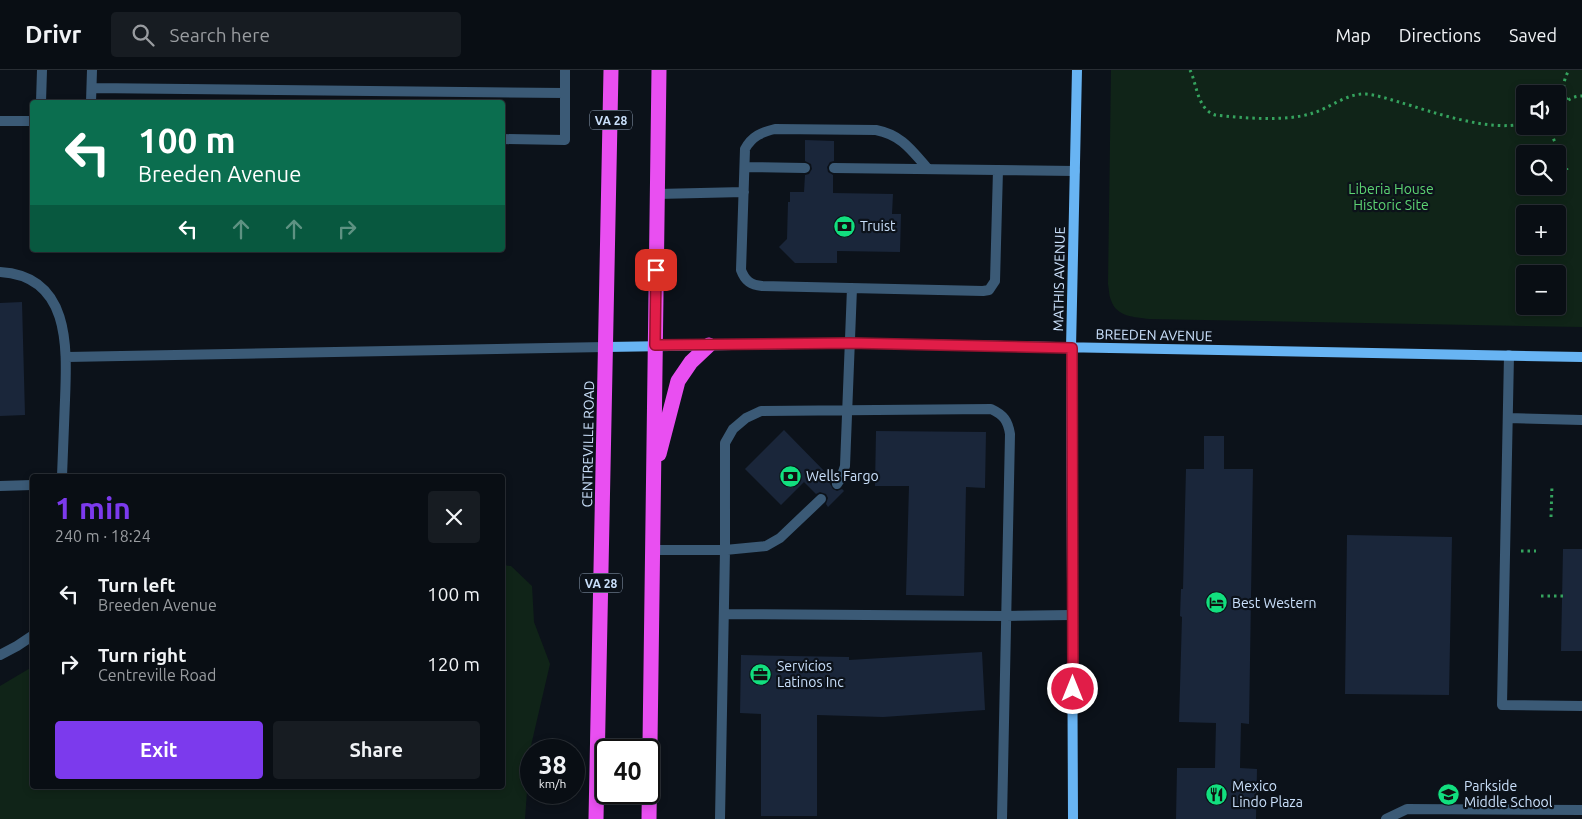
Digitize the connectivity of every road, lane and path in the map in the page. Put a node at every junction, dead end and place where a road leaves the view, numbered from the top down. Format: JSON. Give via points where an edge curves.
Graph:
{"nodes":[{"id":1,"x":42,"y":70,"type":"edge"},
{"id":2,"x":92,"y":70,"type":"edge"},
{"id":3,"x":565,"y":70,"type":"edge"},
{"id":4,"x":611,"y":70,"type":"edge"},
{"id":5,"x":659,"y":70,"type":"edge"},
{"id":6,"x":1077,"y":70,"type":"edge"},
{"id":7,"x":1190,"y":70,"type":"edge"},
{"id":8,"x":1569,"y":70,"type":"edge"},
{"id":9,"x":92,"y":88,"type":"junction"},
{"id":10,"x":565,"y":93,"type":"junction"},
{"id":11,"x":1582,"y":96,"type":"edge"},
{"id":12,"x":41,"y":100,"type":"edge"},
{"id":13,"x":91,"y":100,"type":"edge"},
{"id":14,"x":1567,"y":100,"type":"joint"},
{"id":15,"x":0,"y":121,"type":"edge"},
{"id":16,"x":30,"y":121,"type":"edge"},
{"id":17,"x":1516,"y":124,"type":"edge"},
{"id":18,"x":1552,"y":135,"type":"edge"},
{"id":19,"x":505,"y":139,"type":"edge"},
{"id":20,"x":745,"y":167,"type":"junction"},
{"id":21,"x":805,"y":168,"type":"dead end"},
{"id":22,"x":834,"y":168,"type":"dead end"},
{"id":23,"x":928,"y":169,"type":"junction"},
{"id":24,"x":998,"y":170,"type":"junction"},
{"id":25,"x":1567,"y":170,"type":"dead end"},
{"id":26,"x":1074,"y":171,"type":"junction"},
{"id":27,"x":744,"y":192,"type":"junction"},
{"id":28,"x":657,"y":194,"type":"junction"},
{"id":29,"x":0,"y":272,"type":"edge"},
{"id":30,"x":852,"y":288,"type":"junction"},
{"id":31,"x":850,"y":343,"type":"junction"},
{"id":32,"x":655,"y":345,"type":"junction"},
{"id":33,"x":709,"y":345,"type":"junction"},
{"id":34,"x":606,"y":347,"type":"junction"},
{"id":35,"x":1072,"y":348,"type":"junction"},
{"id":36,"x":1509,"y":355,"type":"junction"},
{"id":37,"x":67,"y":357,"type":"junction"},
{"id":38,"x":1582,"y":357,"type":"edge"},
{"id":39,"x":848,"y":411,"type":"junction"},
{"id":40,"x":1508,"y":418,"type":"junction"},
{"id":41,"x":1582,"y":420,"type":"edge"},
{"id":42,"x":62,"y":474,"type":"edge"},
{"id":43,"x":653,"y":480,"type":"junction"},
{"id":44,"x":837,"y":484,"type":"dead end"},
{"id":45,"x":1552,"y":485,"type":"dead end"},
{"id":46,"x":0,"y":486,"type":"edge"},
{"id":47,"x":30,"y":486,"type":"edge"},
{"id":48,"x":821,"y":499,"type":"dead end"},
{"id":49,"x":1552,"y":517,"type":"dead end"},
{"id":50,"x":652,"y":550,"type":"junction"},
{"id":51,"x":726,"y":550,"type":"junction"},
{"id":52,"x":1541,"y":596,"type":"dead end"},
{"id":53,"x":1563,"y":596,"type":"dead end"},
{"id":54,"x":725,"y":614,"type":"junction"},
{"id":55,"x":1072,"y":615,"type":"junction"},
{"id":56,"x":1006,"y":616,"type":"junction"},
{"id":57,"x":30,"y":637,"type":"edge"},
{"id":58,"x":0,"y":655,"type":"edge"},
{"id":59,"x":1582,"y":706,"type":"edge"},
{"id":60,"x":1582,"y":810,"type":"edge"},
{"id":61,"x":596,"y":819,"type":"edge"},
{"id":62,"x":649,"y":819,"type":"edge"},
{"id":63,"x":720,"y":819,"type":"edge"},
{"id":64,"x":1002,"y":819,"type":"edge"},
{"id":65,"x":1073,"y":819,"type":"edge"},
{"id":66,"x":1386,"y":819,"type":"edge"}],
"edges":[{"from":1,"to":12,"type":"lane"},
{"from":2,"to":9,"type":"lane"},
{"from":3,"to":10,"type":"lane"},
{"from":4,"to":34,"type":"highway","name":"CENTREVILLE ROAD","number":"VA 28"},
{"from":5,"to":28,"type":"highway"},
{"from":6,"to":26,"type":"street","name":"MATHIS AVENUE"},
{"from":7,"to":17,"type":"path","via":[[1204,107],[1215,115],[1298,117],[1364,94],[1481,123],[1502,126]]},
{"from":8,"to":14,"type":"path","via":[[1563,90]]},
{"from":9,"to":10,"type":"lane"},
{"from":9,"to":13,"type":"lane"},
{"from":10,"to":19,"type":"lane","via":[[566,140]]},
{"from":11,"to":14,"type":"path"},
{"from":15,"to":16,"type":"lane"},
{"from":18,"to":25,"type":"path"},
{"from":20,"to":21,"type":"lane"},
{"from":20,"to":23,"type":"lane","via":[[748,143],[762,132],[775,129],[876,130],[898,137]]},
{"from":20,"to":27,"type":"lane"},
{"from":22,"to":23,"type":"lane"},
{"from":23,"to":24,"type":"lane"},
{"from":24,"to":26,"type":"lane"},
{"from":24,"to":30,"type":"lane","via":[[995,281],[989,290]]},
{"from":26,"to":35,"type":"street","name":"MATHIS AVENUE"},
{"from":27,"to":28,"type":"lane"},
{"from":27,"to":30,"type":"lane","via":[[741,270],[748,282],[762,286]]},
{"from":28,"to":32,"type":"highway"},
{"from":29,"to":37,"type":"lane","via":[[32,280],[53,302],[65,336]]},
{"from":30,"to":31,"type":"lane"},
{"from":31,"to":33,"type":"street","name":"BREEDEN AVENUE"},
{"from":31,"to":35,"type":"street","name":"BREEDEN AVENUE"},
{"from":31,"to":39,"type":"lane"},
{"from":32,"to":33,"type":"street","name":"BREEDEN AVENUE"},
{"from":32,"to":34,"type":"street","name":"BREEDEN AVENUE"},
{"from":32,"to":43,"type":"highway"},
{"from":33,"to":43,"type":"highway","via":[[691,362],[678,381]]},
{"from":34,"to":37,"type":"lane"},
{"from":34,"to":61,"type":"highway","name":"CENTREVILLE ROAD","number":"VA 28"},
{"from":35,"to":36,"type":"street","name":"BREEDEN AVENUE"},
{"from":35,"to":55,"type":"street","name":"MATHIS AVENUE"},
{"from":36,"to":38,"type":"street","name":"BREEDEN AVENUE"},
{"from":36,"to":40,"type":"lane"},
{"from":37,"to":42,"type":"lane"},
{"from":39,"to":44,"type":"lane","via":[[845,466]]},
{"from":39,"to":51,"type":"lane","via":[[760,411],[733,429],[725,443]]},
{"from":39,"to":56,"type":"lane","via":[[991,409],[1008,423]]},
{"from":40,"to":41,"type":"lane"},
{"from":40,"to":59,"type":"lane","via":[[1502,705]]},
{"from":43,"to":50,"type":"highway"},
{"from":45,"to":49,"type":"path"},
{"from":46,"to":47,"type":"lane"},
{"from":48,"to":51,"type":"lane","via":[[780,538],[766,546]]},
{"from":50,"to":51,"type":"lane"},
{"from":50,"to":62,"type":"highway"},
{"from":51,"to":54,"type":"lane"},
{"from":52,"to":53,"type":"path"},
{"from":54,"to":56,"type":"lane"},
{"from":54,"to":63,"type":"lane"},
{"from":55,"to":56,"type":"lane"},
{"from":55,"to":65,"type":"street","name":"MATHIS AVENUE"},
{"from":56,"to":64,"type":"lane"},
{"from":57,"to":58,"type":"lane"},
{"from":60,"to":66,"type":"lane","via":[[1407,809]]}]}
